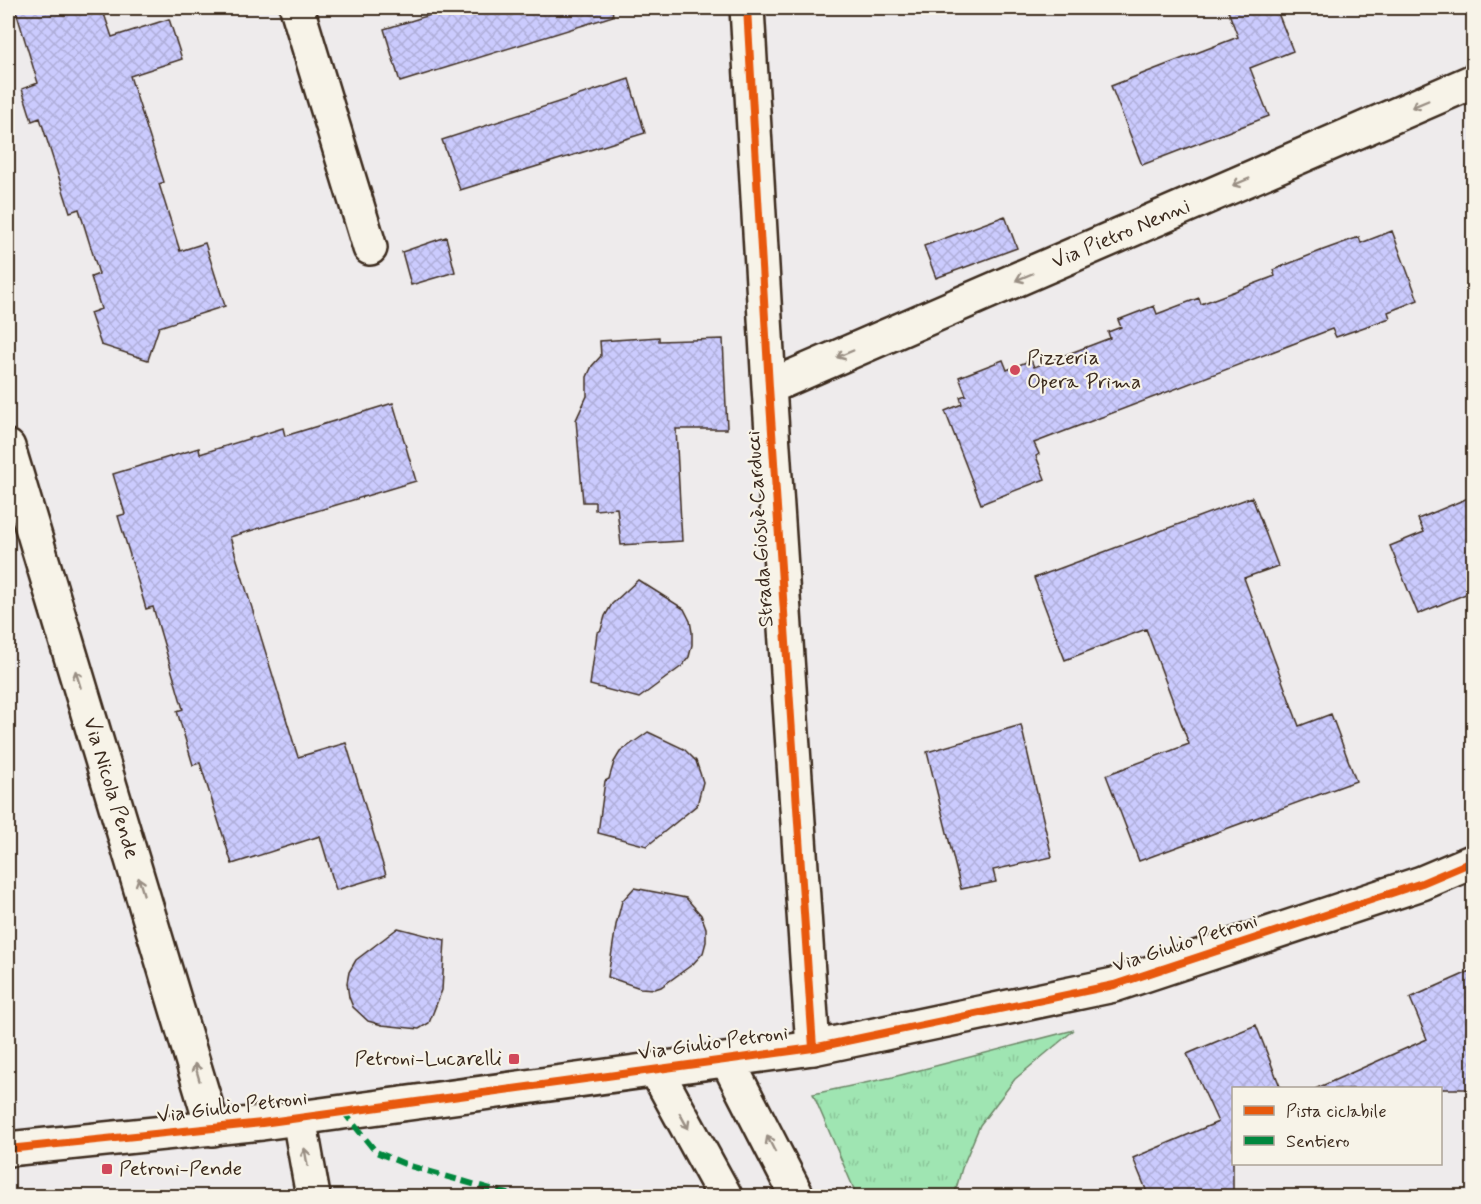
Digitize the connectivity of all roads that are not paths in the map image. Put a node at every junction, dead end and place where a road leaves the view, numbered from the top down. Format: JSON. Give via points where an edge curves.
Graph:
{"nodes":[{"id":1,"x":297,"y":8,"type":"edge"},
{"id":2,"x":747,"y":8,"type":"edge"},
{"id":3,"x":1473,"y":81,"type":"edge"},
{"id":4,"x":370,"y":248,"type":"dead end"},
{"id":5,"x":770,"y":387,"type":"junction"},
{"id":6,"x":8,"y":447,"type":"edge"},
{"id":7,"x":1473,"y":861,"type":"edge"},
{"id":8,"x":813,"y":1048,"type":"junction"},
{"id":9,"x":727,"y":1060,"type":"junction"},
{"id":10,"x":656,"y":1070,"type":"junction"},
{"id":11,"x":299,"y":1118,"type":"junction"},
{"id":12,"x":213,"y":1129,"type":"junction"},
{"id":13,"x":8,"y":1149,"type":"edge"},
{"id":14,"x":313,"y":1197,"type":"edge"},
{"id":15,"x":725,"y":1197,"type":"edge"},
{"id":16,"x":797,"y":1197,"type":"edge"}],
"edges":[{"from":1,"to":4,"type":"street"},
{"from":2,"to":5,"type":"street","name":"Strada Giosuè Carducci"},
{"from":3,"to":5,"type":"street","name":"Via Pietro Nenni","one_way":true},
{"from":5,"to":8,"type":"street","name":"Strada Giosuè Carducci"},
{"from":12,"to":6,"type":"street","name":"Via Nicola Pende","one_way":true},
{"from":7,"to":8,"type":"street","name":"Via Giulio Petroni","via":[[1422,883],[1113,985]]},
{"from":8,"to":9,"type":"street","name":"Via Giulio Petroni"},
{"from":9,"to":10,"type":"street","name":"Via Giulio Petroni"},
{"from":16,"to":9,"type":"street","one_way":true},
{"from":10,"to":11,"type":"street","name":"Via Giulio Petroni"},
{"from":10,"to":15,"type":"street","one_way":true},
{"from":11,"to":12,"type":"street","name":"Via Giulio Petroni"},
{"from":14,"to":11,"type":"street","one_way":true},
{"from":12,"to":13,"type":"street","name":"Via Giulio Petroni"}]}
